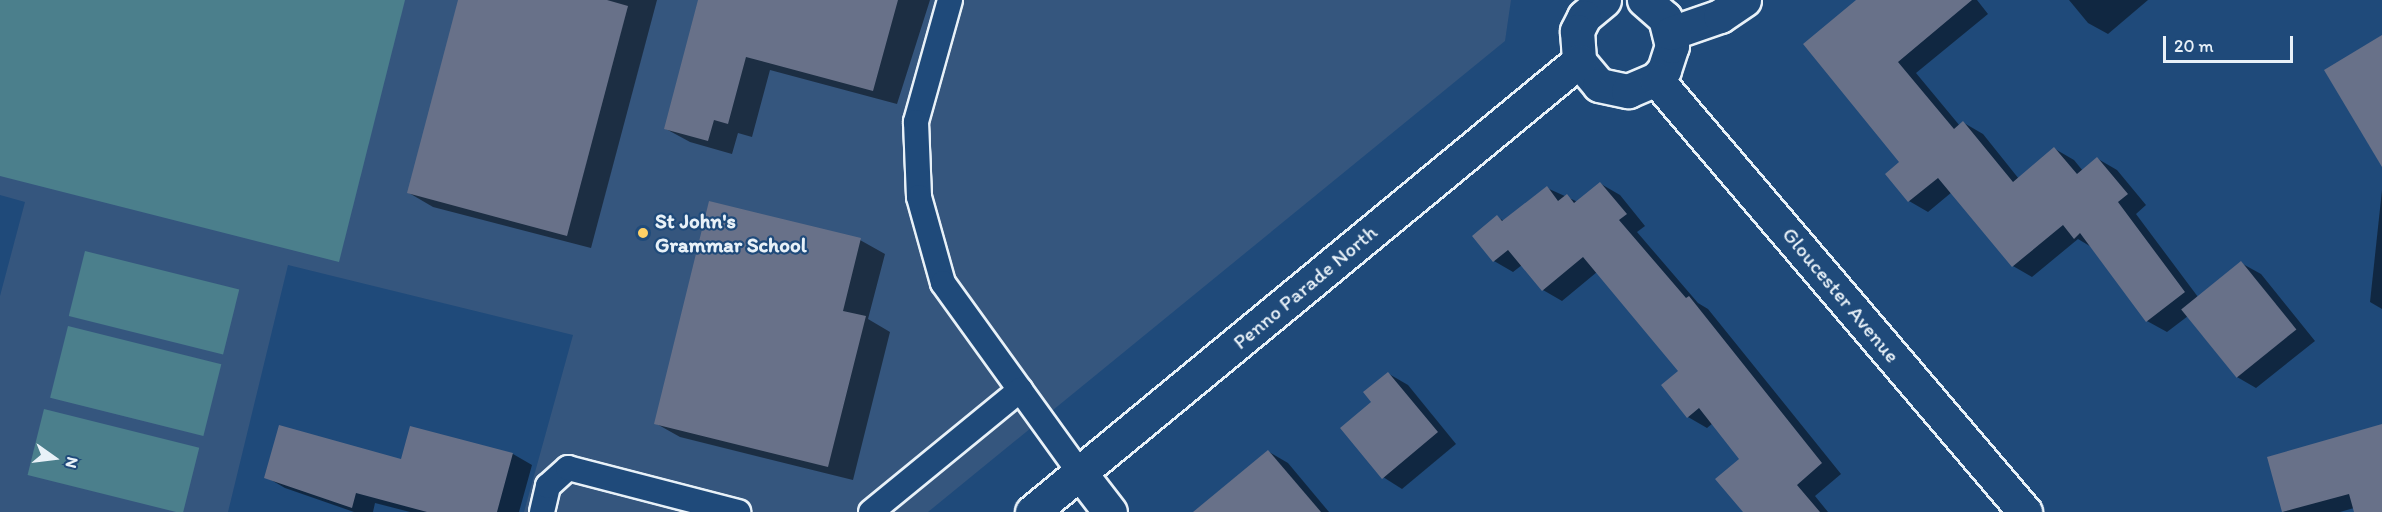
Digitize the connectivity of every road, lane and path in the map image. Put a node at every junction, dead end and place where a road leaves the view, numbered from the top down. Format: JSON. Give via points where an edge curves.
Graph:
{"nodes":[{"id":1,"x":950,"y":0,"type":"edge"},
{"id":2,"x":1644,"y":0,"type":"edge"},
{"id":3,"x":1744,"y":0,"type":"edge"},
{"id":4,"x":1596,"y":2,"type":"edge"},
{"id":5,"x":1671,"y":33,"type":"junction"},
{"id":6,"x":1579,"y":61,"type":"junction"},
{"id":7,"x":1656,"y":79,"type":"junction"},
{"id":8,"x":1020,"y":390,"type":"junction"},
{"id":9,"x":1080,"y":473,"type":"junction"},
{"id":10,"x":542,"y":512,"type":"edge"},
{"id":11,"x":738,"y":512,"type":"edge"},
{"id":12,"x":871,"y":512,"type":"edge"},
{"id":13,"x":1032,"y":512,"type":"edge"},
{"id":14,"x":1110,"y":512,"type":"edge"},
{"id":15,"x":2025,"y":512,"type":"edge"}],
"edges":[{"from":1,"to":8,"type":"lane","via":[[916,122],[919,196],[943,283]]},
{"from":2,"to":5,"type":"street","via":[[1665,18]]},
{"from":3,"to":5,"type":"street","via":[[1720,16]]},
{"from":4,"to":6,"type":"street","via":[[1577,31]]},
{"from":5,"to":7,"type":"street","via":[[1669,58]]},
{"from":6,"to":7,"type":"street","via":[[1599,85],[1613,91],[1643,88]]},
{"from":6,"to":9,"type":"street","name":"Penno Parade North"},
{"from":7,"to":15,"type":"street","name":"Gloucester Avenue"},
{"from":8,"to":9,"type":"lane"},
{"from":8,"to":12,"type":"lane"},
{"from":9,"to":13,"type":"street","name":"Penno Parade North"},
{"from":9,"to":14,"type":"street"},
{"from":10,"to":11,"type":"lane","via":[[548,486],[568,468]]}]}
